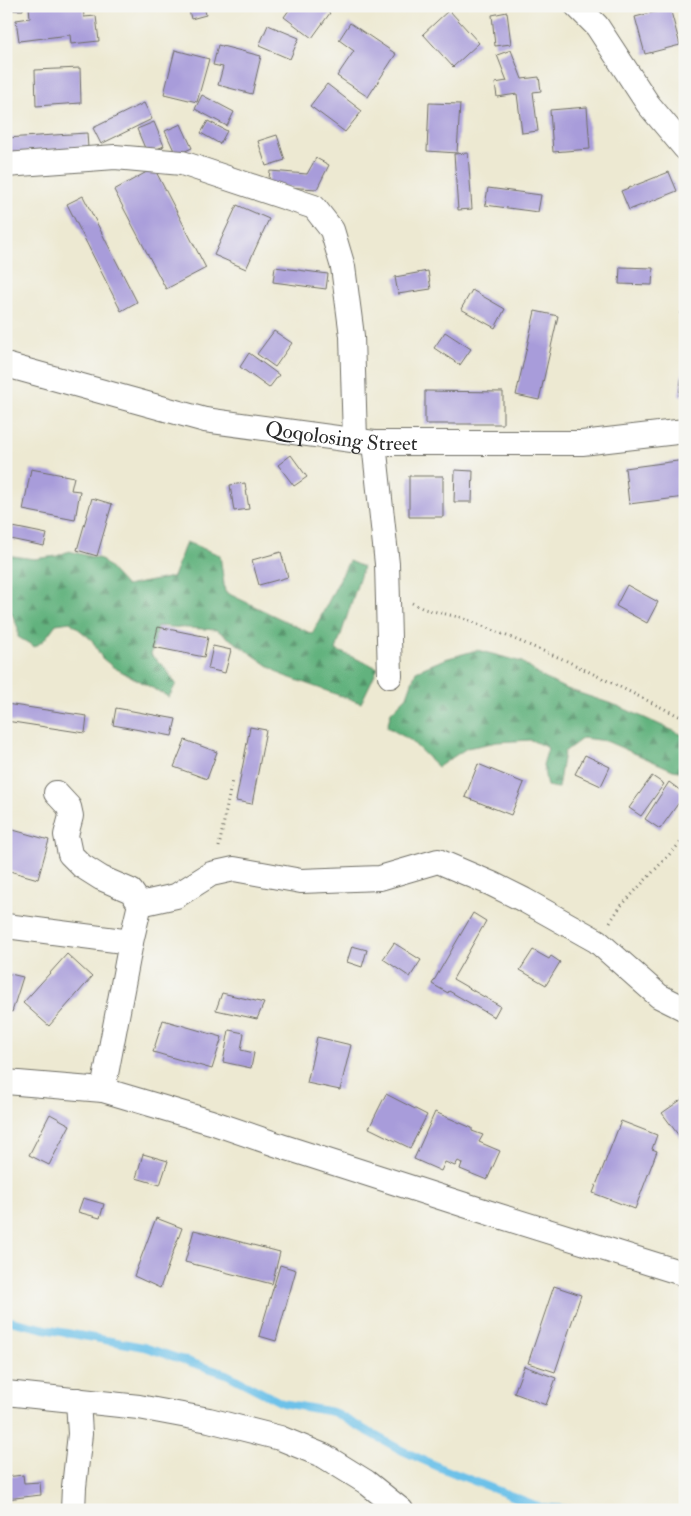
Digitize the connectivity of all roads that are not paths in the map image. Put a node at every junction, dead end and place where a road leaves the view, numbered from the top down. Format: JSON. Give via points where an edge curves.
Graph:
{"nodes":[{"id":1,"x":577,"y":6,"type":"edge"},
{"id":2,"x":685,"y":148,"type":"edge"},
{"id":3,"x":6,"y":165,"type":"edge"},
{"id":4,"x":6,"y":365,"type":"edge"},
{"id":5,"x":685,"y":431,"type":"edge"},
{"id":6,"x":365,"y":442,"type":"junction"},
{"id":7,"x":390,"y":676,"type":"dead end"},
{"id":8,"x":56,"y":794,"type":"dead end"},
{"id":9,"x":140,"y":904,"type":"junction"},
{"id":10,"x":6,"y":926,"type":"edge"},
{"id":11,"x":131,"y":942,"type":"junction"},
{"id":12,"x":685,"y":1009,"type":"edge"},
{"id":13,"x":6,"y":1082,"type":"edge"},
{"id":14,"x":103,"y":1090,"type":"junction"},
{"id":15,"x":685,"y":1274,"type":"edge"},
{"id":16,"x":6,"y":1393,"type":"edge"},
{"id":17,"x":78,"y":1400,"type":"junction"},
{"id":18,"x":72,"y":1510,"type":"edge"},
{"id":19,"x":401,"y":1510,"type":"edge"}],
"edges":[{"from":1,"to":2,"type":"street","via":[[597,26],[648,104]]},
{"from":3,"to":6,"type":"street","via":[[115,158],[182,163],[314,207],[332,230],[343,267]]},
{"from":4,"to":6,"type":"street","name":"Qoqolosing Street","via":[[205,420]]},
{"from":5,"to":6,"type":"street","name":"Qoqolosing Street","via":[[582,443]]},
{"from":6,"to":7,"type":"street","via":[[387,564]]},
{"from":8,"to":9,"type":"street","via":[[69,807],[71,816],[66,835],[70,854],[101,878],[131,892]]},
{"from":9,"to":11,"type":"street"},
{"from":9,"to":12,"type":"street","via":[[176,896],[211,874],[234,869],[301,881],[380,878],[438,862],[492,884],[597,941],[659,996]]},
{"from":10,"to":11,"type":"street"},
{"from":11,"to":14,"type":"street"},
{"from":13,"to":14,"type":"street"},
{"from":14,"to":15,"type":"street"},
{"from":16,"to":17,"type":"street"},
{"from":17,"to":18,"type":"street","via":[[80,1434]]},
{"from":17,"to":19,"type":"street","via":[[148,1408],[280,1438],[324,1456],[366,1482]]}]}
